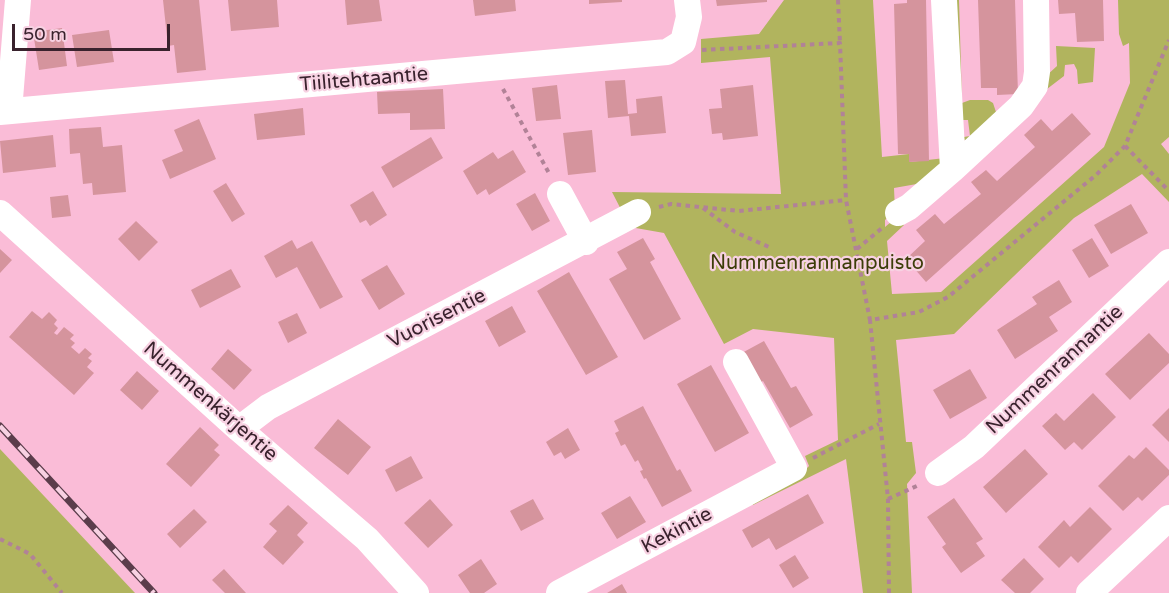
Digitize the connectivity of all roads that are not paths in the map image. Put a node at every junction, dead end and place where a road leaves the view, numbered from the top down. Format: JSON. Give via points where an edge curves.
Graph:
{"nodes":[{"id":1,"x":18,"y":0,"type":"edge"},
{"id":2,"x":687,"y":0,"type":"edge"},
{"id":3,"x":944,"y":0,"type":"edge"},
{"id":4,"x":1036,"y":0,"type":"edge"},
{"id":5,"x":5,"y":112,"type":"edge"},
{"id":6,"x":953,"y":169,"type":"junction"},
{"id":7,"x":560,"y":194,"type":"road end"},
{"id":8,"x":638,"y":212,"type":"road end"},
{"id":9,"x":0,"y":213,"type":"edge"},
{"id":10,"x":898,"y":213,"type":"road end"},
{"id":11,"x":586,"y":242,"type":"junction"},
{"id":12,"x":1169,"y":262,"type":"edge"},
{"id":13,"x":736,"y":362,"type":"dead end"},
{"id":14,"x":239,"y":429,"type":"junction"},
{"id":15,"x":938,"y":473,"type":"road end"},
{"id":16,"x":1169,"y":518,"type":"edge"},
{"id":17,"x":417,"y":593,"type":"edge"},
{"id":18,"x":560,"y":593,"type":"edge"},
{"id":19,"x":1089,"y":593,"type":"edge"}],
"edges":[{"from":1,"to":5,"type":"street"},
{"from":2,"to":5,"type":"street","name":"Tiilitehtaantie","via":[[689,17],[682,42],[667,52]]},
{"from":3,"to":6,"type":"street"},
{"from":4,"to":6,"type":"street","via":[[1035,86],[1022,106]]},
{"from":6,"to":10,"type":"street"},
{"from":7,"to":11,"type":"street"},
{"from":8,"to":11,"type":"street","name":"Vuorisentie"},
{"from":9,"to":14,"type":"street","name":"Nummenkärjentie"},
{"from":11,"to":14,"type":"street","name":"Vuorisentie","via":[[268,407]]},
{"from":12,"to":15,"type":"street","name":"Nummenrannantie","via":[[974,447]]},
{"from":13,"to":18,"type":"street","name":"Kekintie","via":[[794,468]]},
{"from":14,"to":17,"type":"street","name":"Nummenkärjentie","via":[[368,539]]},
{"from":16,"to":19,"type":"street"}]}
